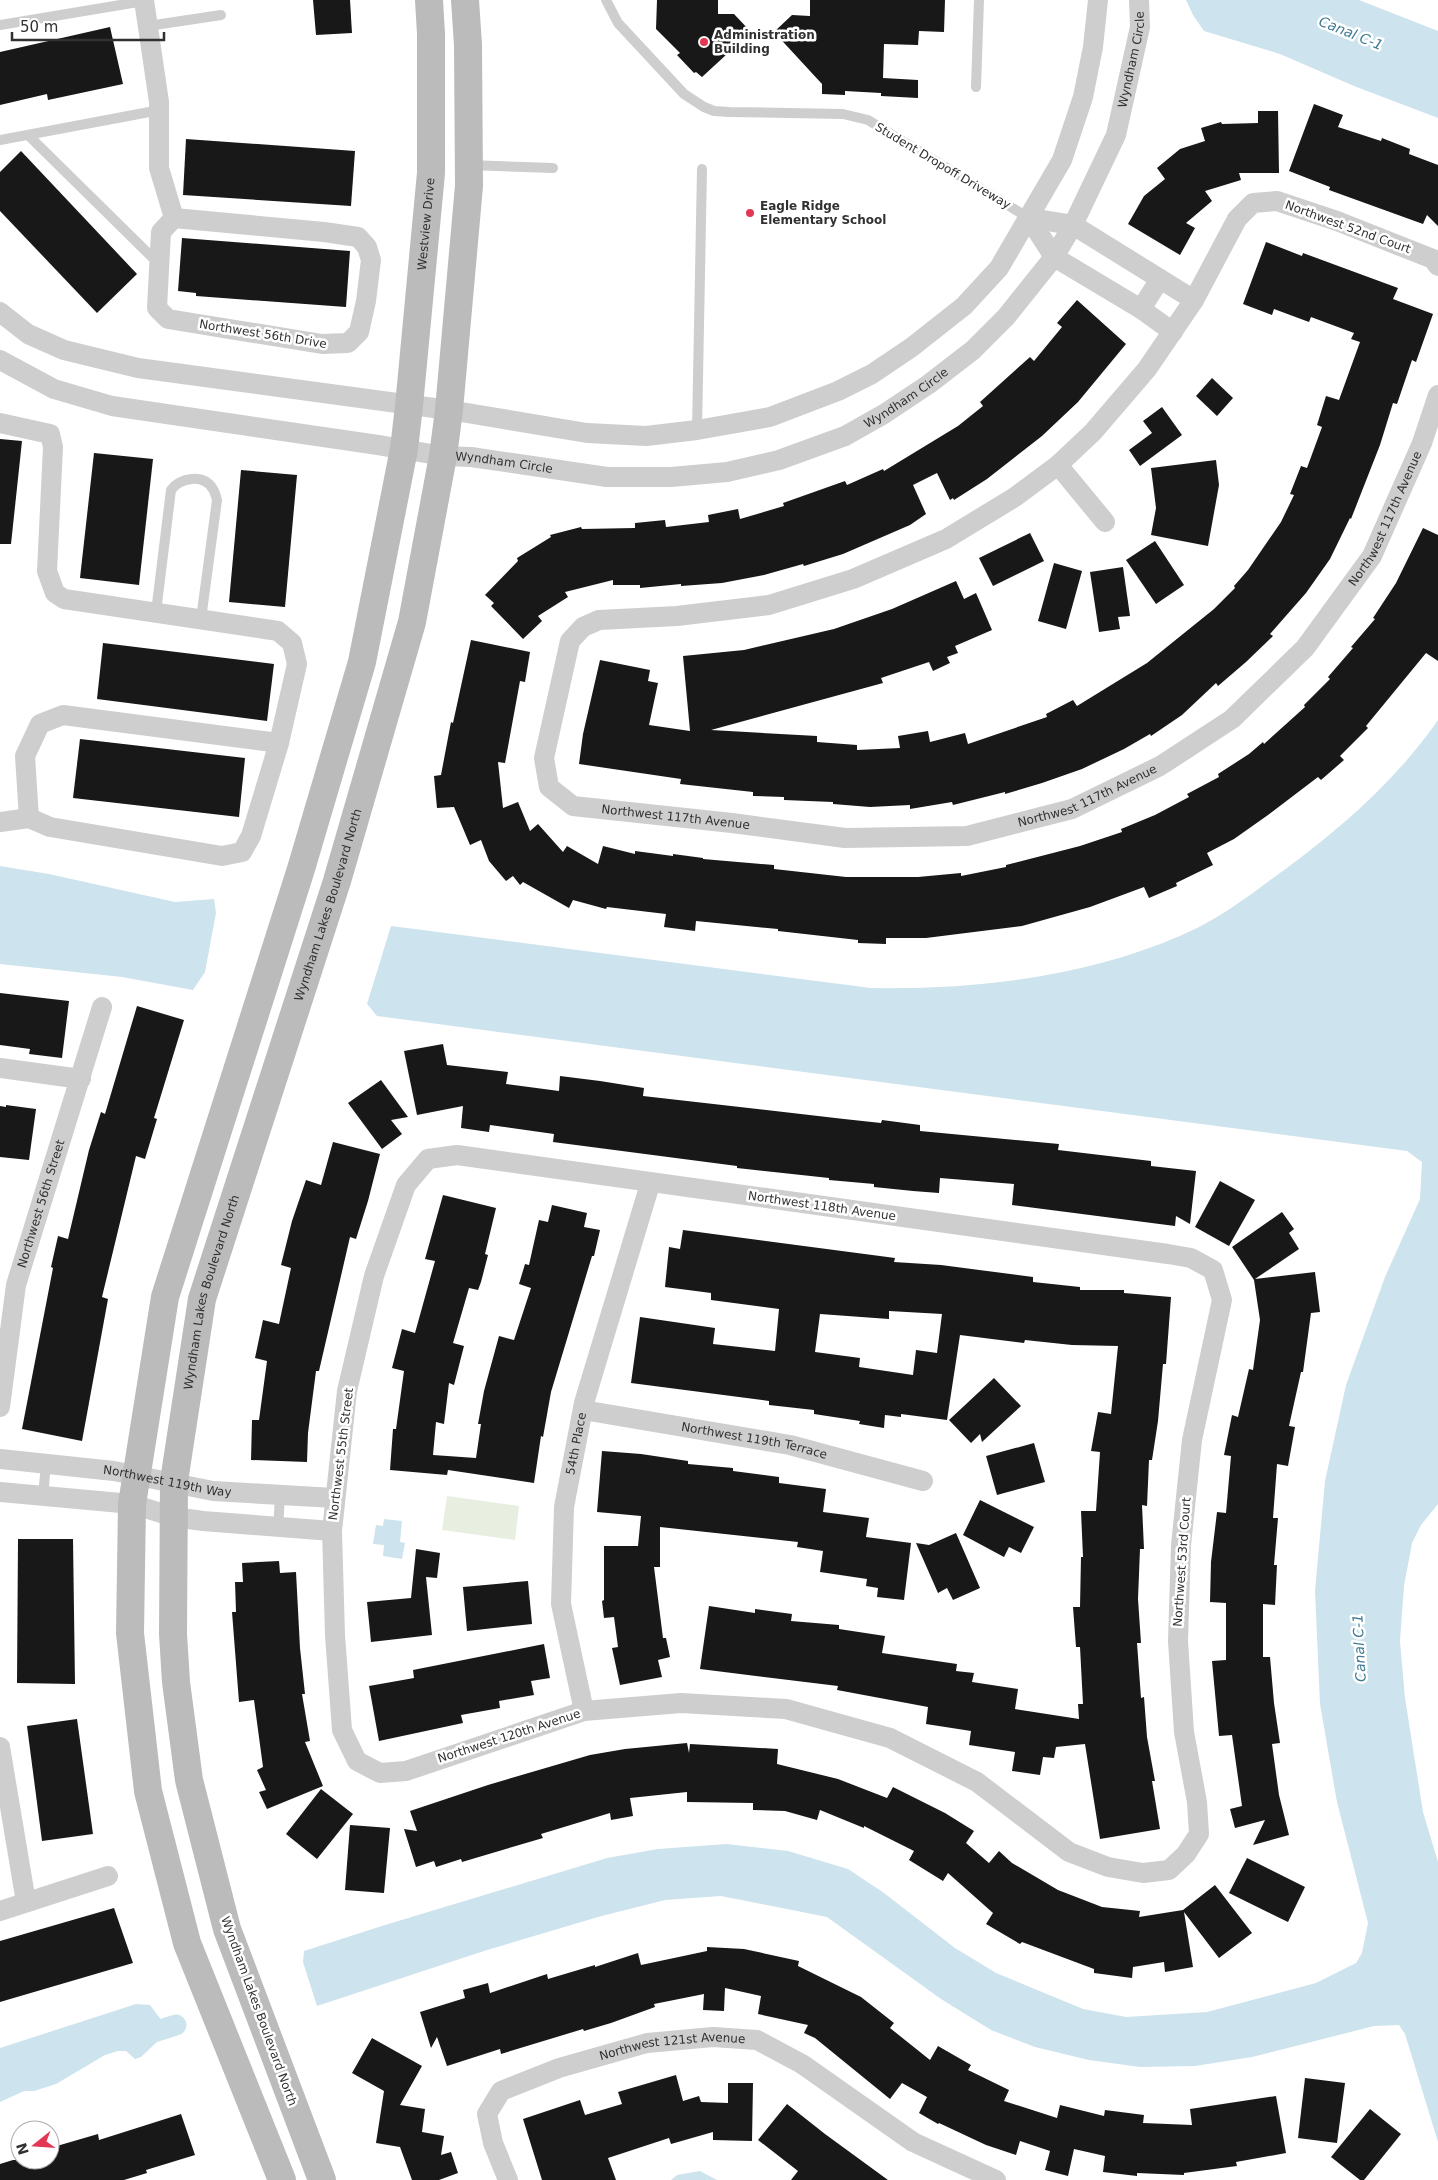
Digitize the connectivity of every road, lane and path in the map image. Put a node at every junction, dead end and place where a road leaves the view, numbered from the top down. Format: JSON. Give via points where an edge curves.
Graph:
{"nodes":[{"id":1,"x":144,"y":0,"type":"edge"},
{"id":2,"x":429,"y":0,"type":"edge"},
{"id":3,"x":465,"y":0,"type":"edge"},
{"id":4,"x":606,"y":0,"type":"edge"},
{"id":5,"x":979,"y":0,"type":"edge"},
{"id":6,"x":1098,"y":0,"type":"edge"},
{"id":7,"x":1139,"y":0,"type":"edge"},
{"id":8,"x":222,"y":15,"type":"dead end"},
{"id":9,"x":0,"y":25,"type":"edge"},
{"id":10,"x":148,"y":26,"type":"junction"},
{"id":11,"x":976,"y":87,"type":"dead end"},
{"id":12,"x":160,"y":110,"type":"junction"},
{"id":13,"x":28,"y":135,"type":"junction"},
{"id":14,"x":0,"y":140,"type":"edge"},
{"id":15,"x":469,"y":165,"type":"junction"},
{"id":16,"x":553,"y":168,"type":"dead end"},
{"id":17,"x":702,"y":169,"type":"dead end"},
{"id":18,"x":174,"y":218,"type":"junction"},
{"id":19,"x":1029,"y":218,"type":"junction"},
{"id":20,"x":1072,"y":225,"type":"junction"},
{"id":21,"x":1054,"y":257,"type":"junction"},
{"id":22,"x":160,"y":264,"type":"junction"},
{"id":23,"x":1438,"y":266,"type":"edge"},
{"id":24,"x":1160,"y":279,"type":"junction"},
{"id":25,"x":1194,"y":300,"type":"junction"},
{"id":26,"x":1141,"y":309,"type":"junction"},
{"id":27,"x":0,"y":313,"type":"edge"},
{"id":28,"x":1173,"y":332,"type":"junction"},
{"id":29,"x":0,"y":360,"type":"edge"},
{"id":30,"x":1438,"y":395,"type":"edge"},
{"id":31,"x":409,"y":406,"type":"junction"},
{"id":32,"x":449,"y":410,"type":"junction"},
{"id":33,"x":0,"y":423,"type":"edge"},
{"id":34,"x":697,"y":430,"type":"junction"},
{"id":35,"x":404,"y":449,"type":"junction"},
{"id":36,"x":443,"y":456,"type":"junction"},
{"id":37,"x":1058,"y":465,"type":"junction"},
{"id":38,"x":1105,"y":522,"type":"dead end"},
{"id":39,"x":156,"y":612,"type":"junction"},
{"id":40,"x":201,"y":619,"type":"junction"},
{"id":41,"x":278,"y":744,"type":"junction"},
{"id":42,"x":29,"y":818,"type":"junction"},
{"id":43,"x":0,"y":822,"type":"edge"},
{"id":44,"x":102,"y":1007,"type":"dead end"},
{"id":45,"x":0,"y":1068,"type":"edge"},
{"id":46,"x":81,"y":1079,"type":"junction"},
{"id":47,"x":428,"y":1159,"type":"joint"},
{"id":48,"x":650,"y":1184,"type":"junction"},
{"id":49,"x":1213,"y":1270,"type":"joint"},
{"id":50,"x":8,"y":1283,"type":"edge"},
{"id":51,"x":0,"y":1407,"type":"edge"},
{"id":52,"x":583,"y":1410,"type":"junction"},
{"id":53,"x":0,"y":1459,"type":"edge"},
{"id":54,"x":46,"y":1464,"type":"junction"},
{"id":55,"x":137,"y":1475,"type":"junction"},
{"id":56,"x":174,"y":1481,"type":"junction"},
{"id":57,"x":923,"y":1481,"type":"dead end"},
{"id":58,"x":0,"y":1492,"type":"edge"},
{"id":59,"x":43,"y":1496,"type":"junction"},
{"id":60,"x":280,"y":1496,"type":"junction"},
{"id":61,"x":334,"y":1498,"type":"junction"},
{"id":62,"x":132,"y":1504,"type":"junction"},
{"id":63,"x":174,"y":1517,"type":"junction"},
{"id":64,"x":278,"y":1528,"type":"junction"},
{"id":65,"x":332,"y":1531,"type":"junction"},
{"id":66,"x":584,"y":1711,"type":"junction"},
{"id":67,"x":0,"y":1748,"type":"edge"},
{"id":68,"x":357,"y":1761,"type":"joint"},
{"id":69,"x":1186,"y":1854,"type":"joint"},
{"id":70,"x":108,"y":1876,"type":"dead end"},
{"id":71,"x":26,"y":1902,"type":"junction"},
{"id":72,"x":0,"y":1911,"type":"edge"},
{"id":73,"x":282,"y":2180,"type":"edge"},
{"id":74,"x":322,"y":2180,"type":"edge"},
{"id":75,"x":508,"y":2180,"type":"edge"},
{"id":76,"x":996,"y":2180,"type":"edge"}],
"edges":[{"from":1,"to":9,"type":"lane"},
{"from":1,"to":10,"type":"street"},
{"from":2,"to":31,"type":"street","name":"Westview Drive","via":[[431,173]]},
{"from":3,"to":15,"type":"street"},
{"from":4,"to":19,"type":"lane","name":"Student Dropoff Driveway","via":[[618,23],[684,94],[704,107],[729,112],[843,114],[868,120]]},
{"from":5,"to":11,"type":"lane"},
{"from":6,"to":19,"type":"street","via":[[1083,97],[1062,160]]},
{"from":7,"to":20,"type":"street","name":"Wyndham Circle","via":[[1140,27],[1116,135]]},
{"from":8,"to":10,"type":"lane"},
{"from":10,"to":12,"type":"street"},
{"from":12,"to":13,"type":"lane"},
{"from":12,"to":18,"type":"street","via":[[159,168]]},
{"from":13,"to":14,"type":"lane"},
{"from":13,"to":22,"type":"lane"},
{"from":15,"to":16,"type":"lane"},
{"from":15,"to":32,"type":"street"},
{"from":17,"to":34,"type":"lane"},
{"from":18,"to":22,"type":"street","name":"Northwest 56th Drive","via":[[161,232]]},
{"from":18,"to":22,"type":"street","name":"Northwest 56th Drive","via":[[358,237],[368,247],[371,260],[359,332],[348,344],[322,344],[168,318],[158,308]]},
{"from":19,"to":20,"type":"street"},
{"from":19,"to":21,"type":"street"},
{"from":19,"to":34,"type":"street","via":[[999,268],[964,306],[872,374],[770,417]]},
{"from":20,"to":21,"type":"street","name":"Wyndham Circle"},
{"from":20,"to":24,"type":"street"},
{"from":21,"to":26,"type":"street"},
{"from":21,"to":36,"type":"street","name":"Wyndham Circle","via":[[1006,317],[973,350],[929,384],[845,436],[788,457],[727,472],[607,478],[470,457]]},
{"from":23,"to":25,"type":"street","name":"Northwest 52nd Court","via":[[1433,260],[1337,221],[1277,201],[1253,203],[1237,219]]},
{"from":24,"to":25,"type":"street"},
{"from":24,"to":26,"type":"street"},
{"from":25,"to":28,"type":"street"},
{"from":26,"to":28,"type":"street"},
{"from":27,"to":31,"type":"street","via":[[28,334],[64,350],[138,368]]},
{"from":28,"to":37,"type":"street","via":[[1108,416]]},
{"from":29,"to":35,"type":"street","via":[[54,389],[112,406]]},
{"from":30,"to":37,"type":"street","name":"Northwest 117th Avenue","via":[[1422,443],[1372,556],[1305,648],[1232,720],[1160,766],[1072,809],[967,836],[845,838],[573,806],[549,787],[544,758],[570,642],[583,627],[598,620],[677,616],[769,605],[853,579],[946,539],[1015,497]]},
{"from":31,"to":32,"type":"street"},
{"from":31,"to":35,"type":"street","name":"Westview Drive"},
{"from":32,"to":34,"type":"street","via":[[587,433],[646,436]]},
{"from":32,"to":36,"type":"street","name":"Wyndham Lakes Boulevard North"},
{"from":33,"to":39,"type":"street","via":[[50,434],[53,447],[48,571],[55,593],[64,598]]},
{"from":35,"to":36,"type":"street"},
{"from":35,"to":55,"type":"street","via":[[362,662],[301,869],[165,1297]]},
{"from":36,"to":56,"type":"street","name":"Wyndham Lakes Boulevard North","via":[[412,622],[337,881],[202,1299]]},
{"from":37,"to":38,"type":"street"},
{"from":39,"to":40,"type":"street"},
{"from":39,"to":40,"type":"lane","via":[[171,490],[177,482],[188,478],[205,481],[217,500]]},
{"from":40,"to":41,"type":"street","via":[[278,630],[292,643],[297,664]]},
{"from":41,"to":42,"type":"street","via":[[252,836],[242,852],[222,856],[50,827]]},
{"from":41,"to":42,"type":"street","via":[[63,715],[40,724],[25,756]]},
{"from":42,"to":43,"type":"street"},
{"from":44,"to":46,"type":"street","name":"Northwest 56th Street"},
{"from":45,"to":46,"type":"street"},
{"from":46,"to":50,"type":"street","name":"Northwest 56th Street"},
{"from":47,"to":48,"type":"street","name":"Northwest 118th Avenue","via":[[457,1155]]},
{"from":47,"to":61,"type":"street","name":"Northwest 55th Street","via":[[406,1184],[374,1276],[347,1391]]},
{"from":48,"to":49,"type":"street","name":"Northwest 118th Avenue","via":[[1168,1254],[1191,1258]]},
{"from":48,"to":52,"type":"street","name":"54th Place"},
{"from":49,"to":69,"type":"street","name":"Northwest 53rd Court","via":[[1222,1300],[1192,1440],[1181,1545],[1178,1641],[1184,1732],[1197,1802],[1198,1834]]},
{"from":50,"to":51,"type":"street","name":"Northwest 56th Street"},
{"from":52,"to":57,"type":"street","name":"Northwest 119th Terrace","via":[[790,1446]]},
{"from":52,"to":66,"type":"street","name":"54th Place","via":[[564,1507],[561,1604]]},
{"from":53,"to":54,"type":"street","name":"Northwest 119th Way"},
{"from":54,"to":55,"type":"street","name":"Northwest 119th Way"},
{"from":54,"to":59,"type":"lane"},
{"from":55,"to":56,"type":"street","name":"Northwest 119th Way"},
{"from":55,"to":62,"type":"street"},
{"from":56,"to":60,"type":"street","name":"Northwest 119th Way","via":[[213,1490]]},
{"from":56,"to":63,"type":"street","name":"Wyndham Lakes Boulevard North"},
{"from":58,"to":59,"type":"street"},
{"from":59,"to":62,"type":"street"},
{"from":60,"to":61,"type":"street","name":"Northwest 119th Way"},
{"from":60,"to":64,"type":"lane"},
{"from":61,"to":65,"type":"street","name":"Northwest 55th Street"},
{"from":62,"to":63,"type":"street"},
{"from":62,"to":73,"type":"street","via":[[130,1633],[148,1791],[187,1943]]},
{"from":63,"to":64,"type":"street"},
{"from":63,"to":74,"type":"street","name":"Wyndham Lakes Boulevard North","via":[[176,1682],[189,1780],[227,1930]]},
{"from":64,"to":65,"type":"street"},
{"from":65,"to":68,"type":"street","name":"Northwest 55th Street","via":[[342,1730]]},
{"from":66,"to":68,"type":"street","name":"Northwest 120th Avenue","via":[[406,1771],[380,1773]]},
{"from":66,"to":69,"type":"street","name":"Northwest 120th Avenue","via":[[681,1703],[786,1709],[890,1738],[977,1782],[1069,1852],[1108,1867],[1143,1873],[1169,1870]]},
{"from":67,"to":71,"type":"street"},
{"from":70,"to":71,"type":"street"},
{"from":71,"to":72,"type":"street"},
{"from":75,"to":76,"type":"street","name":"Northwest 121st Avenue","via":[[493,2143],[487,2114],[502,2091],[559,2068],[647,2043],[713,2037],[757,2040],[802,2064],[913,2142]]}]}
